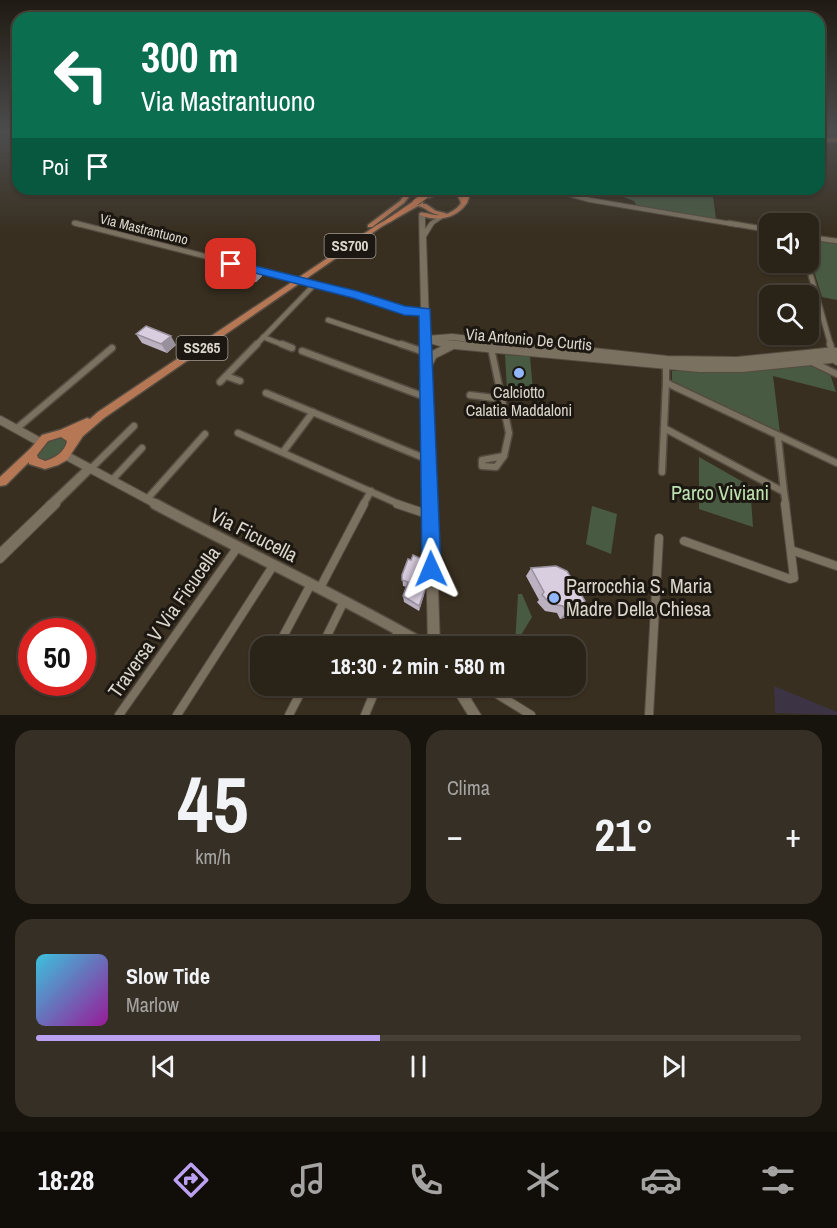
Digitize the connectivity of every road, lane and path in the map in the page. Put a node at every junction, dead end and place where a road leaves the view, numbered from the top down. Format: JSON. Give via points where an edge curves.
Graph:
{"nodes":[{"id":1,"x":407,"y":195,"type":"edge"},
{"id":2,"x":424,"y":195,"type":"edge"},
{"id":3,"x":427,"y":195,"type":"edge"},
{"id":4,"x":427,"y":195,"type":"edge"},
{"id":5,"x":460,"y":195,"type":"edge"},
{"id":6,"x":467,"y":195,"type":"edge"},
{"id":7,"x":572,"y":195,"type":"edge"},
{"id":8,"x":464,"y":203,"type":"junction"},
{"id":9,"x":424,"y":205,"type":"junction"},
{"id":10,"x":422,"y":214,"type":"junction"},
{"id":11,"x":437,"y":215,"type":"junction"},
{"id":12,"x":388,"y":220,"type":"joint"},
{"id":13,"x":74,"y":224,"type":"dead end"},
{"id":14,"x":759,"y":228,"type":"edge"},
{"id":15,"x":424,"y":237,"type":"junction"},
{"id":16,"x":819,"y":239,"type":"edge"},
{"id":17,"x":837,"y":242,"type":"edge"},
{"id":18,"x":810,"y":273,"type":"edge"},
{"id":19,"x":300,"y":280,"type":"junction"},
{"id":20,"x":314,"y":285,"type":"junction"},
{"id":21,"x":425,"y":312,"type":"junction"},
{"id":22,"x":328,"y":320,"type":"dead end"},
{"id":23,"x":426,"y":325,"type":"junction"},
{"id":24,"x":263,"y":337,"type":"junction"},
{"id":25,"x":452,"y":337,"type":"junction"},
{"id":26,"x":426,"y":339,"type":"junction"},
{"id":27,"x":452,"y":346,"type":"junction"},
{"id":28,"x":112,"y":348,"type":"dead end"},
{"id":29,"x":292,"y":348,"type":"dead end"},
{"id":30,"x":491,"y":348,"type":"junction"},
{"id":31,"x":302,"y":351,"type":"dead end"},
{"id":32,"x":426,"y":353,"type":"junction"},
{"id":33,"x":834,"y":356,"type":"edge"},
{"id":34,"x":604,"y":357,"type":"junction"},
{"id":35,"x":807,"y":361,"type":"junction"},
{"id":36,"x":427,"y":366,"type":"junction"},
{"id":37,"x":666,"y":367,"type":"junction"},
{"id":38,"x":837,"y":374,"type":"edge"},
{"id":39,"x":226,"y":376,"type":"junction"},
{"id":40,"x":240,"y":381,"type":"dead end"},
{"id":41,"x":220,"y":382,"type":"dead end"},
{"id":42,"x":666,"y":382,"type":"junction"},
{"id":43,"x":266,"y":393,"type":"dead end"},
{"id":44,"x":470,"y":395,"type":"dead end"},
{"id":45,"x":428,"y":398,"type":"junction"},
{"id":46,"x":502,"y":399,"type":"junction"},
{"id":47,"x":313,"y":412,"type":"junction"},
{"id":48,"x":101,"y":415,"type":"junction"},
{"id":49,"x":0,"y":420,"type":"edge"},
{"id":50,"x":134,"y":426,"type":"dead end"},
{"id":51,"x":664,"y":428,"type":"junction"},
{"id":52,"x":16,"y":429,"type":"junction"},
{"id":53,"x":62,"y":433,"type":"junction"},
{"id":54,"x":238,"y":433,"type":"dead end"},
{"id":55,"x":205,"y":434,"type":"dead end"},
{"id":56,"x":778,"y":437,"type":"junction"},
{"id":57,"x":72,"y":443,"type":"junction"},
{"id":58,"x":37,"y":446,"type":"junction"},
{"id":59,"x":142,"y":448,"type":"dead end"},
{"id":60,"x":283,"y":452,"type":"junction"},
{"id":61,"x":65,"y":455,"type":"junction"},
{"id":62,"x":505,"y":456,"type":"dead end"},
{"id":63,"x":429,"y":460,"type":"junction"},
{"id":64,"x":837,"y":463,"type":"edge"},
{"id":65,"x":40,"y":465,"type":"junction"},
{"id":66,"x":91,"y":467,"type":"junction"},
{"id":67,"x":662,"y":472,"type":"dead end"},
{"id":68,"x":113,"y":479,"type":"junction"},
{"id":69,"x":1,"y":483,"type":"edge"},
{"id":70,"x":371,"y":491,"type":"junction"},
{"id":71,"x":784,"y":492,"type":"junction"},
{"id":72,"x":148,"y":498,"type":"junction"},
{"id":73,"x":430,"y":515,"type":"junction"},
{"id":74,"x":659,"y":538,"type":"dead end"},
{"id":75,"x":684,"y":541,"type":"dead end"},
{"id":76,"x":237,"y":548,"type":"junction"},
{"id":77,"x":791,"y":550,"type":"junction"},
{"id":78,"x":0,"y":553,"type":"edge"},
{"id":79,"x":0,"y":559,"type":"edge"},
{"id":80,"x":273,"y":566,"type":"junction"},
{"id":81,"x":837,"y":566,"type":"edge"},
{"id":82,"x":315,"y":586,"type":"junction"},
{"id":83,"x":344,"y":601,"type":"junction"},
{"id":84,"x":398,"y":631,"type":"junction"},
{"id":85,"x":284,"y":636,"type":"edge"},
{"id":86,"x":327,"y":636,"type":"edge"},
{"id":87,"x":396,"y":636,"type":"edge"},
{"id":88,"x":408,"y":636,"type":"edge"},
{"id":89,"x":434,"y":636,"type":"edge"},
{"id":90,"x":299,"y":696,"type":"edge"},
{"id":91,"x":373,"y":696,"type":"edge"},
{"id":92,"x":462,"y":696,"type":"edge"},
{"id":93,"x":467,"y":696,"type":"edge"},
{"id":94,"x":500,"y":696,"type":"edge"},
{"id":95,"x":467,"y":704,"type":"junction"},
{"id":96,"x":119,"y":715,"type":"edge"},
{"id":97,"x":177,"y":715,"type":"edge"},
{"id":98,"x":289,"y":715,"type":"edge"},
{"id":99,"x":365,"y":715,"type":"edge"},
{"id":100,"x":475,"y":715,"type":"edge"},
{"id":101,"x":531,"y":715,"type":"edge"},
{"id":102,"x":649,"y":715,"type":"edge"}],
"edges":[{"from":1,"to":19,"type":"main road"},
{"from":2,"to":12,"type":"highway","number":"SS700","bridge":true},
{"from":3,"to":9,"type":"main road"},
{"from":4,"to":10,"type":"main road"},
{"from":5,"to":8,"type":"main road"},
{"from":6,"to":8,"type":"highway"},
{"from":7,"to":14,"type":"street"},
{"from":8,"to":11,"type":"main road","via":[[459,210]]},
{"from":9,"to":10,"type":"main road"},
{"from":9,"to":11,"type":"main road"},
{"from":10,"to":11,"type":"main road"},
{"from":10,"to":15,"type":"main road"},
{"from":11,"to":15,"type":"main road"},
{"from":12,"to":19,"type":"main road","number":"SS700"},
{"from":13,"to":19,"type":"street","name":"Via Mastrantuono"},
{"from":15,"to":21,"type":"main road"},
{"from":16,"to":17,"type":"street"},
{"from":18,"to":33,"type":"street"},
{"from":19,"to":20,"type":"street","name":"Via Mastrantuono"},
{"from":19,"to":48,"type":"main road","number":"SS265"},
{"from":20,"to":21,"type":"street","name":"Via Mastrantuono","via":[[404,310]]},
{"from":20,"to":24,"type":"street"},
{"from":21,"to":23,"type":"main road"},
{"from":22,"to":32,"type":"street"},
{"from":23,"to":25,"type":"street","name":"Via Antonio De Curtis","via":[[434,333]]},
{"from":23,"to":26,"type":"main road"},
{"from":24,"to":29,"type":"street"},
{"from":24,"to":39,"type":"street"},
{"from":25,"to":26,"type":"street","name":"Via Antonio De Curtis"},
{"from":25,"to":34,"type":"street","name":"Via Antonio De Curtis"},
{"from":26,"to":27,"type":"street","name":"Via Antonio De Curtis"},
{"from":26,"to":32,"type":"main road"},
{"from":27,"to":30,"type":"street","name":"Via Antonio De Curtis"},
{"from":27,"to":36,"type":"street","name":"Via Antonio De Curtis","via":[[433,355]]},
{"from":28,"to":52,"type":"street"},
{"from":30,"to":34,"type":"street","name":"Via Antonio De Curtis"},
{"from":30,"to":46,"type":"street"},
{"from":31,"to":45,"type":"street"},
{"from":32,"to":36,"type":"main road"},
{"from":33,"to":34,"type":"street","name":"Via Antonio De Curtis","via":[[698,362]]},
{"from":33,"to":35,"type":"street","name":"Via Antonio De Curtis"},
{"from":34,"to":37,"type":"street","name":"Via Antonio De Curtis"},
{"from":35,"to":37,"type":"street","name":"Via Antonio De Curtis","via":[[742,368]]},
{"from":35,"to":38,"type":"street"},
{"from":36,"to":45,"type":"main road"},
{"from":37,"to":42,"type":"street"},
{"from":39,"to":40,"type":"street"},
{"from":39,"to":41,"type":"street"},
{"from":42,"to":51,"type":"street"},
{"from":42,"to":56,"type":"street"},
{"from":43,"to":47,"type":"street"},
{"from":44,"to":46,"type":"street"},
{"from":45,"to":63,"type":"main road"},
{"from":46,"to":62,"type":"street","via":[[509,433]]},
{"from":47,"to":60,"type":"street"},
{"from":47,"to":63,"type":"street"},
{"from":48,"to":53,"type":"main road","number":"SS265"},
{"from":48,"to":57,"type":"main road","number":"SS265"},
{"from":49,"to":52,"type":"street"},
{"from":50,"to":66,"type":"street"},
{"from":51,"to":67,"type":"street"},
{"from":51,"to":71,"type":"street"},
{"from":52,"to":58,"type":"street"},
{"from":53,"to":57,"type":"main road","via":[[70,436]]},
{"from":53,"to":58,"type":"main road","number":"SS265"},
{"from":54,"to":60,"type":"street"},
{"from":55,"to":72,"type":"street"},
{"from":56,"to":64,"type":"street"},
{"from":56,"to":71,"type":"street"},
{"from":57,"to":61,"type":"main road","number":"SS265"},
{"from":58,"to":65,"type":"main road","via":[[33,461]]},
{"from":58,"to":69,"type":"main road","number":"SS265"},
{"from":59,"to":68,"type":"street"},
{"from":60,"to":70,"type":"street"},
{"from":61,"to":65,"type":"main road","number":"SS265","via":[[56,462]]},
{"from":61,"to":66,"type":"street","name":"Via Ficucella"},
{"from":63,"to":73,"type":"main road"},
{"from":65,"to":69,"type":"main road","number":"SS265"},
{"from":66,"to":68,"type":"street","name":"Via Ficucella"},
{"from":66,"to":78,"type":"street"},
{"from":66,"to":79,"type":"street"},
{"from":68,"to":72,"type":"street","name":"Via Ficucella"},
{"from":70,"to":73,"type":"street"},
{"from":70,"to":82,"type":"street"},
{"from":71,"to":77,"type":"street"},
{"from":72,"to":76,"type":"street","name":"Via Ficucella"},
{"from":73,"to":89,"type":"main road"},
{"from":74,"to":102,"type":"street"},
{"from":75,"to":77,"type":"street","via":[[790,579],[795,578]]},
{"from":76,"to":80,"type":"street","name":"Via Ficucella"},
{"from":76,"to":96,"type":"street","name":"Traversa V Via Ficucella"},
{"from":77,"to":81,"type":"street"},
{"from":80,"to":82,"type":"street","name":"Via Ficucella"},
{"from":80,"to":97,"type":"street"},
{"from":82,"to":83,"type":"street","name":"Via Ficucella"},
{"from":82,"to":85,"type":"street"},
{"from":83,"to":84,"type":"street","name":"Via Ficucella"},
{"from":83,"to":86,"type":"street"},
{"from":84,"to":87,"type":"street"},
{"from":84,"to":88,"type":"street","name":"Via Ficucella"},
{"from":90,"to":98,"type":"street"},
{"from":91,"to":99,"type":"street"},
{"from":92,"to":95,"type":"main road"},
{"from":93,"to":95,"type":"street"},
{"from":94,"to":101,"type":"street"},
{"from":95,"to":100,"type":"main road"}]}
